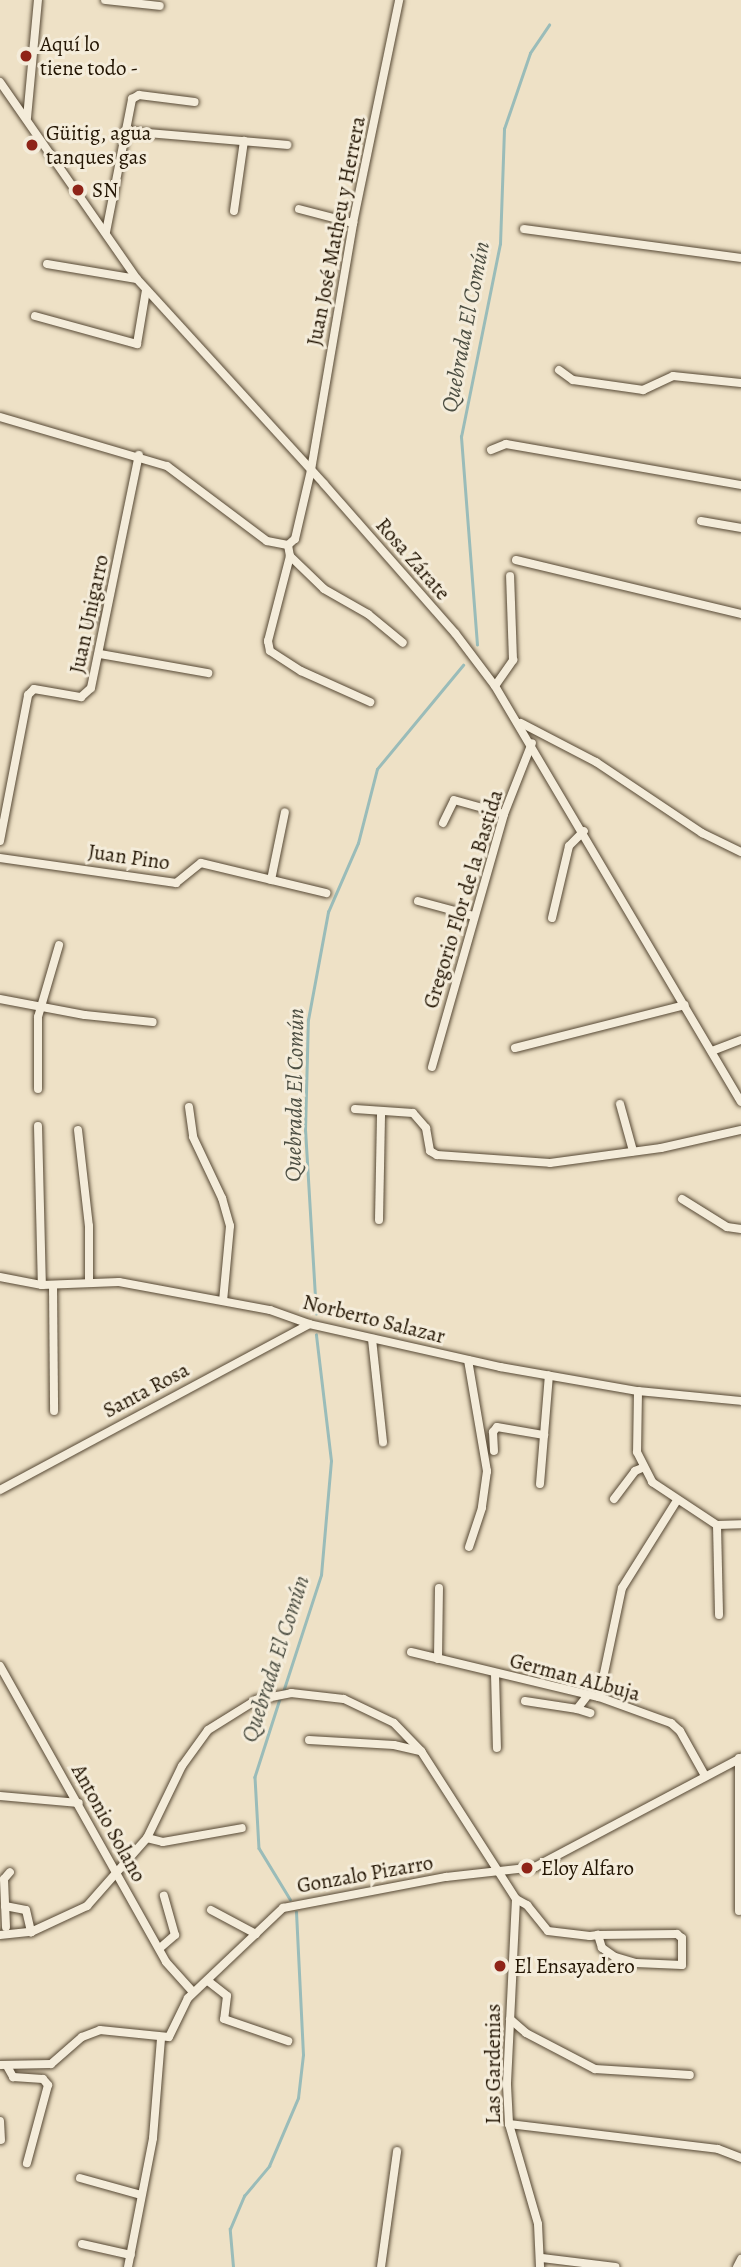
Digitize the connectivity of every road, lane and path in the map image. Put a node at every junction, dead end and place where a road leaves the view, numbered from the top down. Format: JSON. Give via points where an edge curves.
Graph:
{"nodes":[{"id":1,"x":38,"y":0,"type":"edge"},
{"id":2,"x":106,"y":0,"type":"edge"},
{"id":3,"x":399,"y":0,"type":"edge"},
{"id":4,"x":160,"y":6,"type":"dead end"},
{"id":5,"x":0,"y":82,"type":"edge"},
{"id":6,"x":195,"y":102,"type":"dead end"},
{"id":7,"x":27,"y":118,"type":"junction"},
{"id":8,"x":125,"y":131,"type":"junction"},
{"id":9,"x":244,"y":141,"type":"junction"},
{"id":10,"x":287,"y":145,"type":"dead end"},
{"id":11,"x":299,"y":209,"type":"dead end"},
{"id":12,"x":234,"y":211,"type":"dead end"},
{"id":13,"x":354,"y":223,"type":"junction"},
{"id":14,"x":524,"y":229,"type":"dead end"},
{"id":15,"x":106,"y":232,"type":"junction"},
{"id":16,"x":741,"y":258,"type":"edge"},
{"id":17,"x":47,"y":264,"type":"dead end"},
{"id":18,"x":137,"y":279,"type":"junction"},
{"id":19,"x":146,"y":290,"type":"junction"},
{"id":20,"x":35,"y":316,"type":"dead end"},
{"id":21,"x":559,"y":370,"type":"dead end"},
{"id":22,"x":741,"y":383,"type":"edge"},
{"id":23,"x":0,"y":417,"type":"edge"},
{"id":24,"x":491,"y":450,"type":"dead end"},
{"id":25,"x":139,"y":455,"type":"junction"},
{"id":26,"x":312,"y":470,"type":"junction"},
{"id":27,"x":741,"y":485,"type":"edge"},
{"id":28,"x":701,"y":521,"type":"dead end"},
{"id":29,"x":741,"y":528,"type":"edge"},
{"id":30,"x":291,"y":542,"type":"junction"},
{"id":31,"x":290,"y":556,"type":"junction"},
{"id":32,"x":516,"y":560,"type":"dead end"},
{"id":33,"x":510,"y":576,"type":"dead end"},
{"id":34,"x":98,"y":590,"type":"dead end"},
{"id":35,"x":95,"y":609,"type":"junction"},
{"id":36,"x":109,"y":613,"type":"junction"},
{"id":37,"x":741,"y":614,"type":"edge"},
{"id":38,"x":92,"y":620,"type":"dead end"},
{"id":39,"x":403,"y":643,"type":"dead end"},
{"id":40,"x":100,"y":654,"type":"junction"},
{"id":41,"x":208,"y":673,"type":"dead end"},
{"id":42,"x":495,"y":686,"type":"junction"},
{"id":43,"x":370,"y":702,"type":"dead end"},
{"id":44,"x":518,"y":722,"type":"junction"},
{"id":45,"x":532,"y":743,"type":"junction"},
{"id":46,"x":285,"y":812,"type":"dead end"},
{"id":47,"x":504,"y":814,"type":"junction"},
{"id":48,"x":443,"y":823,"type":"dead end"},
{"id":49,"x":584,"y":831,"type":"junction"},
{"id":50,"x":0,"y":841,"type":"edge"},
{"id":51,"x":741,"y":852,"type":"edge"},
{"id":52,"x":0,"y":858,"type":"edge"},
{"id":53,"x":271,"y":880,"type":"junction"},
{"id":54,"x":326,"y":892,"type":"dead end"},
{"id":55,"x":418,"y":901,"type":"dead end"},
{"id":56,"x":474,"y":916,"type":"junction"},
{"id":57,"x":552,"y":918,"type":"dead end"},
{"id":58,"x":59,"y":945,"type":"dead end"},
{"id":59,"x":0,"y":999,"type":"edge"},
{"id":60,"x":685,"y":1005,"type":"junction"},
{"id":61,"x":40,"y":1008,"type":"junction"},
{"id":62,"x":153,"y":1022,"type":"dead end"},
{"id":63,"x":741,"y":1040,"type":"edge"},
{"id":64,"x":515,"y":1048,"type":"dead end"},
{"id":65,"x":712,"y":1051,"type":"junction"},
{"id":66,"x":432,"y":1067,"type":"dead end"},
{"id":67,"x":38,"y":1089,"type":"dead end"},
{"id":68,"x":741,"y":1102,"type":"edge"},
{"id":69,"x":620,"y":1104,"type":"dead end"},
{"id":70,"x":189,"y":1107,"type":"dead end"},
{"id":71,"x":355,"y":1109,"type":"dead end"},
{"id":72,"x":381,"y":1111,"type":"junction"},
{"id":73,"x":38,"y":1126,"type":"dead end"},
{"id":74,"x":78,"y":1130,"type":"dead end"},
{"id":75,"x":741,"y":1130,"type":"edge"},
{"id":76,"x":633,"y":1151,"type":"junction"},
{"id":77,"x":682,"y":1199,"type":"dead end"},
{"id":78,"x":379,"y":1220,"type":"dead end"},
{"id":79,"x":741,"y":1229,"type":"edge"},
{"id":80,"x":0,"y":1278,"type":"edge"},
{"id":81,"x":89,"y":1283,"type":"junction"},
{"id":82,"x":43,"y":1285,"type":"junction"},
{"id":83,"x":53,"y":1285,"type":"junction"},
{"id":84,"x":222,"y":1301,"type":"junction"},
{"id":85,"x":309,"y":1324,"type":"junction"},
{"id":86,"x":372,"y":1339,"type":"junction"},
{"id":87,"x":468,"y":1360,"type":"junction"},
{"id":88,"x":550,"y":1375,"type":"junction"},
{"id":89,"x":638,"y":1391,"type":"junction"},
{"id":90,"x":741,"y":1401,"type":"edge"},
{"id":91,"x":54,"y":1411,"type":"dead end"},
{"id":92,"x":544,"y":1434,"type":"junction"},
{"id":93,"x":383,"y":1442,"type":"dead end"},
{"id":94,"x":494,"y":1451,"type":"dead end"},
{"id":95,"x":642,"y":1468,"type":"junction"},
{"id":96,"x":540,"y":1484,"type":"dead end"},
{"id":97,"x":0,"y":1490,"type":"edge"},
{"id":98,"x":614,"y":1499,"type":"dead end"},
{"id":99,"x":676,"y":1502,"type":"junction"},
{"id":100,"x":741,"y":1524,"type":"edge"},
{"id":101,"x":717,"y":1525,"type":"junction"},
{"id":102,"x":469,"y":1547,"type":"dead end"},
{"id":103,"x":439,"y":1588,"type":"dead end"},
{"id":104,"x":719,"y":1615,"type":"dead end"},
{"id":105,"x":411,"y":1652,"type":"dead end"},
{"id":106,"x":439,"y":1660,"type":"junction"},
{"id":107,"x":0,"y":1666,"type":"edge"},
{"id":108,"x":495,"y":1674,"type":"junction"},
{"id":109,"x":588,"y":1695,"type":"junction"},
{"id":110,"x":599,"y":1697,"type":"junction"},
{"id":111,"x":525,"y":1701,"type":"dead end"},
{"id":112,"x":577,"y":1709,"type":"junction"},
{"id":113,"x":590,"y":1713,"type":"dead end"},
{"id":114,"x":309,"y":1740,"type":"dead end"},
{"id":115,"x":497,"y":1748,"type":"dead end"},
{"id":116,"x":421,"y":1751,"type":"junction"},
{"id":117,"x":740,"y":1758,"type":"edge"},
{"id":118,"x":704,"y":1774,"type":"junction"},
{"id":119,"x":0,"y":1796,"type":"edge"},
{"id":120,"x":79,"y":1803,"type":"junction"},
{"id":121,"x":740,"y":1809,"type":"edge"},
{"id":122,"x":242,"y":1828,"type":"dead end"},
{"id":123,"x":147,"y":1838,"type":"junction"},
{"id":124,"x":10,"y":1872,"type":"dead end"},
{"id":125,"x":500,"y":1873,"type":"junction"},
{"id":126,"x":119,"y":1875,"type":"junction"},
{"id":127,"x":164,"y":1896,"type":"dead end"},
{"id":128,"x":516,"y":1899,"type":"junction"},
{"id":129,"x":5,"y":1906,"type":"junction"},
{"id":130,"x":211,"y":1910,"type":"dead end"},
{"id":131,"x":739,"y":1911,"type":"dead end"},
{"id":132,"x":6,"y":1927,"type":"dead end"},
{"id":133,"x":32,"y":1932,"type":"junction"},
{"id":134,"x":256,"y":1934,"type":"junction"},
{"id":135,"x":0,"y":1935,"type":"edge"},
{"id":136,"x":598,"y":1935,"type":"junction"},
{"id":137,"x":160,"y":1948,"type":"junction"},
{"id":138,"x":208,"y":1981,"type":"junction"},
{"id":139,"x":193,"y":1992,"type":"junction"},
{"id":140,"x":510,"y":2019,"type":"junction"},
{"id":141,"x":161,"y":2038,"type":"junction"},
{"id":142,"x":288,"y":2041,"type":"dead end"},
{"id":143,"x":4,"y":2066,"type":"edge"},
{"id":144,"x":690,"y":2075,"type":"dead end"},
{"id":145,"x":0,"y":2122,"type":"edge"},
{"id":146,"x":509,"y":2124,"type":"junction"},
{"id":147,"x":1,"y":2140,"type":"edge"},
{"id":148,"x":397,"y":2151,"type":"dead end"},
{"id":149,"x":741,"y":2158,"type":"edge"},
{"id":150,"x":27,"y":2163,"type":"dead end"},
{"id":151,"x":80,"y":2178,"type":"dead end"},
{"id":152,"x":141,"y":2195,"type":"junction"},
{"id":153,"x":82,"y":2244,"type":"dead end"},
{"id":154,"x":131,"y":2255,"type":"junction"},
{"id":155,"x":741,"y":2259,"type":"edge"},
{"id":156,"x":541,"y":2263,"type":"edge"},
{"id":157,"x":128,"y":2267,"type":"edge"},
{"id":158,"x":381,"y":2267,"type":"edge"},
{"id":159,"x":615,"y":2267,"type":"edge"},
{"id":160,"x":737,"y":2267,"type":"edge"}],
"edges":[{"from":1,"to":7,"type":"street"},
{"from":2,"to":4,"type":"street"},
{"from":3,"to":13,"type":"street","name":"Juan José Matheu y Herrera"},
{"from":5,"to":7,"type":"street","name":"Rosa Zárate"},
{"from":6,"to":8,"type":"street","via":[[135,96]]},
{"from":7,"to":15,"type":"street","name":"Rosa Zárate"},
{"from":8,"to":9,"type":"street"},
{"from":8,"to":15,"type":"street"},
{"from":9,"to":10,"type":"street"},
{"from":9,"to":12,"type":"street"},
{"from":11,"to":13,"type":"street"},
{"from":13,"to":26,"type":"street","name":"Juan José Matheu y Herrera"},
{"from":14,"to":16,"type":"street"},
{"from":15,"to":18,"type":"street","name":"Rosa Zárate"},
{"from":17,"to":18,"type":"street"},
{"from":18,"to":19,"type":"street","name":"Rosa Zárate"},
{"from":19,"to":20,"type":"street","via":[[137,344]]},
{"from":19,"to":26,"type":"street","name":"Rosa Zárate"},
{"from":21,"to":22,"type":"street","via":[[573,380],[643,390],[674,376]]},
{"from":23,"to":25,"type":"street"},
{"from":24,"to":27,"type":"street","via":[[506,444]]},
{"from":25,"to":30,"type":"street","via":[[167,466],[268,541]]},
{"from":25,"to":36,"type":"street","name":"Juan Unigarro"},
{"from":26,"to":30,"type":"street","name":"Juan José Matheu y Herrera"},
{"from":26,"to":42,"type":"street","name":"Rosa Zárate","via":[[455,633]]},
{"from":28,"to":29,"type":"street"},
{"from":30,"to":31,"type":"street"},
{"from":31,"to":39,"type":"street","via":[[324,589],[368,614]]},
{"from":31,"to":43,"type":"street","via":[[268,641],[270,651],[301,671]]},
{"from":32,"to":37,"type":"street"},
{"from":33,"to":42,"type":"street","via":[[513,660]]},
{"from":34,"to":35,"type":"street"},
{"from":35,"to":36,"type":"street"},
{"from":35,"to":38,"type":"street"},
{"from":36,"to":40,"type":"street","name":"Juan Unigarro"},
{"from":40,"to":41,"type":"street"},
{"from":40,"to":50,"type":"street","name":"Juan Unigarro","via":[[88,694],[81,697],[34,690],[27,695]]},
{"from":42,"to":44,"type":"street","name":"Rosa Zárate"},
{"from":44,"to":45,"type":"street","name":"Rosa Zárate"},
{"from":44,"to":51,"type":"street","via":[[596,762],[702,833]]},
{"from":45,"to":47,"type":"street","name":"Gregorio Flor de la Bastida"},
{"from":45,"to":49,"type":"street","name":"Rosa Zárate"},
{"from":46,"to":53,"type":"street"},
{"from":47,"to":48,"type":"street","via":[[454,800]]},
{"from":47,"to":56,"type":"street","name":"Gregorio Flor de la Bastida"},
{"from":49,"to":57,"type":"street","via":[[569,846]]},
{"from":49,"to":60,"type":"street","name":"Rosa Zárate"},
{"from":52,"to":53,"type":"street","name":"Juan Pino","via":[[176,883],[201,863]]},
{"from":53,"to":54,"type":"street","name":"Juan Pino"},
{"from":55,"to":56,"type":"street"},
{"from":56,"to":66,"type":"street","name":"Gregorio Flor de la Bastida"},
{"from":58,"to":61,"type":"street"},
{"from":59,"to":61,"type":"street"},
{"from":60,"to":64,"type":"street"},
{"from":60,"to":65,"type":"street","name":"Rosa Zárate"},
{"from":61,"to":62,"type":"street"},
{"from":61,"to":67,"type":"street"},
{"from":63,"to":65,"type":"street"},
{"from":65,"to":68,"type":"street","name":"Rosa Zárate"},
{"from":69,"to":76,"type":"street"},
{"from":70,"to":84,"type":"street","via":[[193,1137],[230,1226]]},
{"from":71,"to":72,"type":"street"},
{"from":72,"to":76,"type":"street","via":[[419,1117],[426,1145],[437,1155],[550,1163]]},
{"from":72,"to":78,"type":"street"},
{"from":73,"to":82,"type":"street"},
{"from":74,"to":81,"type":"street","via":[[89,1226]]},
{"from":75,"to":76,"type":"street"},
{"from":77,"to":79,"type":"street","via":[[727,1227]]},
{"from":80,"to":82,"type":"street","name":"Norberto Salazar"},
{"from":81,"to":83,"type":"street","name":"Norberto Salazar"},
{"from":81,"to":84,"type":"street","name":"Norberto Salazar","via":[[119,1282]]},
{"from":82,"to":83,"type":"street","name":"Norberto Salazar"},
{"from":83,"to":91,"type":"street"},
{"from":84,"to":85,"type":"street","name":"Norberto Salazar","via":[[270,1310]]},
{"from":85,"to":86,"type":"street","name":"Norberto Salazar"},
{"from":85,"to":97,"type":"street","name":"Santa Rosa"},
{"from":86,"to":87,"type":"street","name":"Norberto Salazar"},
{"from":86,"to":93,"type":"street"},
{"from":87,"to":88,"type":"street","name":"Norberto Salazar"},
{"from":87,"to":102,"type":"street","via":[[487,1471],[482,1508]]},
{"from":88,"to":89,"type":"street","name":"Norberto Salazar"},
{"from":88,"to":92,"type":"street"},
{"from":89,"to":90,"type":"street","name":"Norberto Salazar"},
{"from":89,"to":95,"type":"street","via":[[636,1431]]},
{"from":92,"to":94,"type":"street","via":[[497,1427]]},
{"from":92,"to":96,"type":"street"},
{"from":95,"to":98,"type":"street"},
{"from":95,"to":99,"type":"street"},
{"from":99,"to":101,"type":"street"},
{"from":99,"to":110,"type":"street","via":[[622,1588]]},
{"from":100,"to":101,"type":"street"},
{"from":101,"to":104,"type":"street"},
{"from":103,"to":106,"type":"street"},
{"from":105,"to":106,"type":"street","name":"German ALbuja"},
{"from":106,"to":108,"type":"street","name":"German ALbuja"},
{"from":107,"to":120,"type":"street","name":"Antonio Solano"},
{"from":108,"to":109,"type":"street","name":"German ALbuja"},
{"from":108,"to":115,"type":"street"},
{"from":109,"to":110,"type":"street","name":"German ALbuja"},
{"from":109,"to":112,"type":"street"},
{"from":110,"to":118,"type":"street","name":"German ALbuja","via":[[671,1723]]},
{"from":111,"to":112,"type":"street"},
{"from":112,"to":113,"type":"street"},
{"from":114,"to":116,"type":"street"},
{"from":116,"to":123,"type":"street","via":[[394,1723],[344,1699],[291,1693],[257,1700],[223,1718],[193,1748]]},
{"from":116,"to":125,"type":"street"},
{"from":117,"to":118,"type":"street","name":"Gonzalo Pizarro"},
{"from":117,"to":121,"type":"street"},
{"from":118,"to":125,"type":"street","name":"Gonzalo Pizarro","via":[[555,1858]]},
{"from":119,"to":120,"type":"street"},
{"from":120,"to":126,"type":"street","name":"Antonio Solano"},
{"from":121,"to":131,"type":"street"},
{"from":122,"to":123,"type":"street","via":[[163,1842]]},
{"from":123,"to":126,"type":"street"},
{"from":124,"to":129,"type":"street","via":[[4,1879]]},
{"from":125,"to":128,"type":"street"},
{"from":125,"to":134,"type":"street","name":"Gonzalo Pizarro","via":[[296,1903],[273,1915]]},
{"from":126,"to":133,"type":"street","via":[[87,1906]]},
{"from":126,"to":137,"type":"street","name":"Antonio Solano"},
{"from":127,"to":137,"type":"street","via":[[175,1935]]},
{"from":128,"to":136,"type":"street","via":[[527,1905],[548,1931]]},
{"from":128,"to":140,"type":"street","name":"Las Gardenias"},
{"from":129,"to":132,"type":"street"},
{"from":129,"to":133,"type":"street","via":[[26,1910]]},
{"from":130,"to":134,"type":"street"},
{"from":133,"to":135,"type":"street"},
{"from":134,"to":138,"type":"street","name":"Gonzalo Pizarro"},
{"from":136,"to":136,"type":"street","via":[[602,1948],[615,1957],[682,1965],[682,1938],[677,1934]]},
{"from":137,"to":139,"type":"street","name":"Antonio Solano","via":[[166,1962]]},
{"from":138,"to":139,"type":"street","name":"Gonzalo Pizarro"},
{"from":138,"to":142,"type":"street","via":[[227,1996],[223,2016],[228,2022]]},
{"from":139,"to":141,"type":"street","name":"Gonzalo Pizarro","via":[[175,2032]]},
{"from":140,"to":144,"type":"street","via":[[526,2033],[595,2069]]},
{"from":140,"to":146,"type":"street","name":"Las Gardenias"},
{"from":141,"to":143,"type":"street","via":[[100,2030],[82,2037],[51,2064]]},
{"from":141,"to":152,"type":"street","via":[[153,2138]]},
{"from":143,"to":150,"type":"street","via":[[13,2077],[44,2080],[48,2085]]},
{"from":145,"to":147,"type":"street"},
{"from":146,"to":149,"type":"street","via":[[719,2149]]},
{"from":146,"to":156,"type":"street","name":"Las Gardenias","via":[[538,2224]]},
{"from":148,"to":158,"type":"street"},
{"from":151,"to":152,"type":"street"},
{"from":152,"to":154,"type":"street"},
{"from":153,"to":154,"type":"street"},
{"from":154,"to":157,"type":"street"},
{"from":155,"to":160,"type":"street"},
{"from":156,"to":159,"type":"street"}]}
